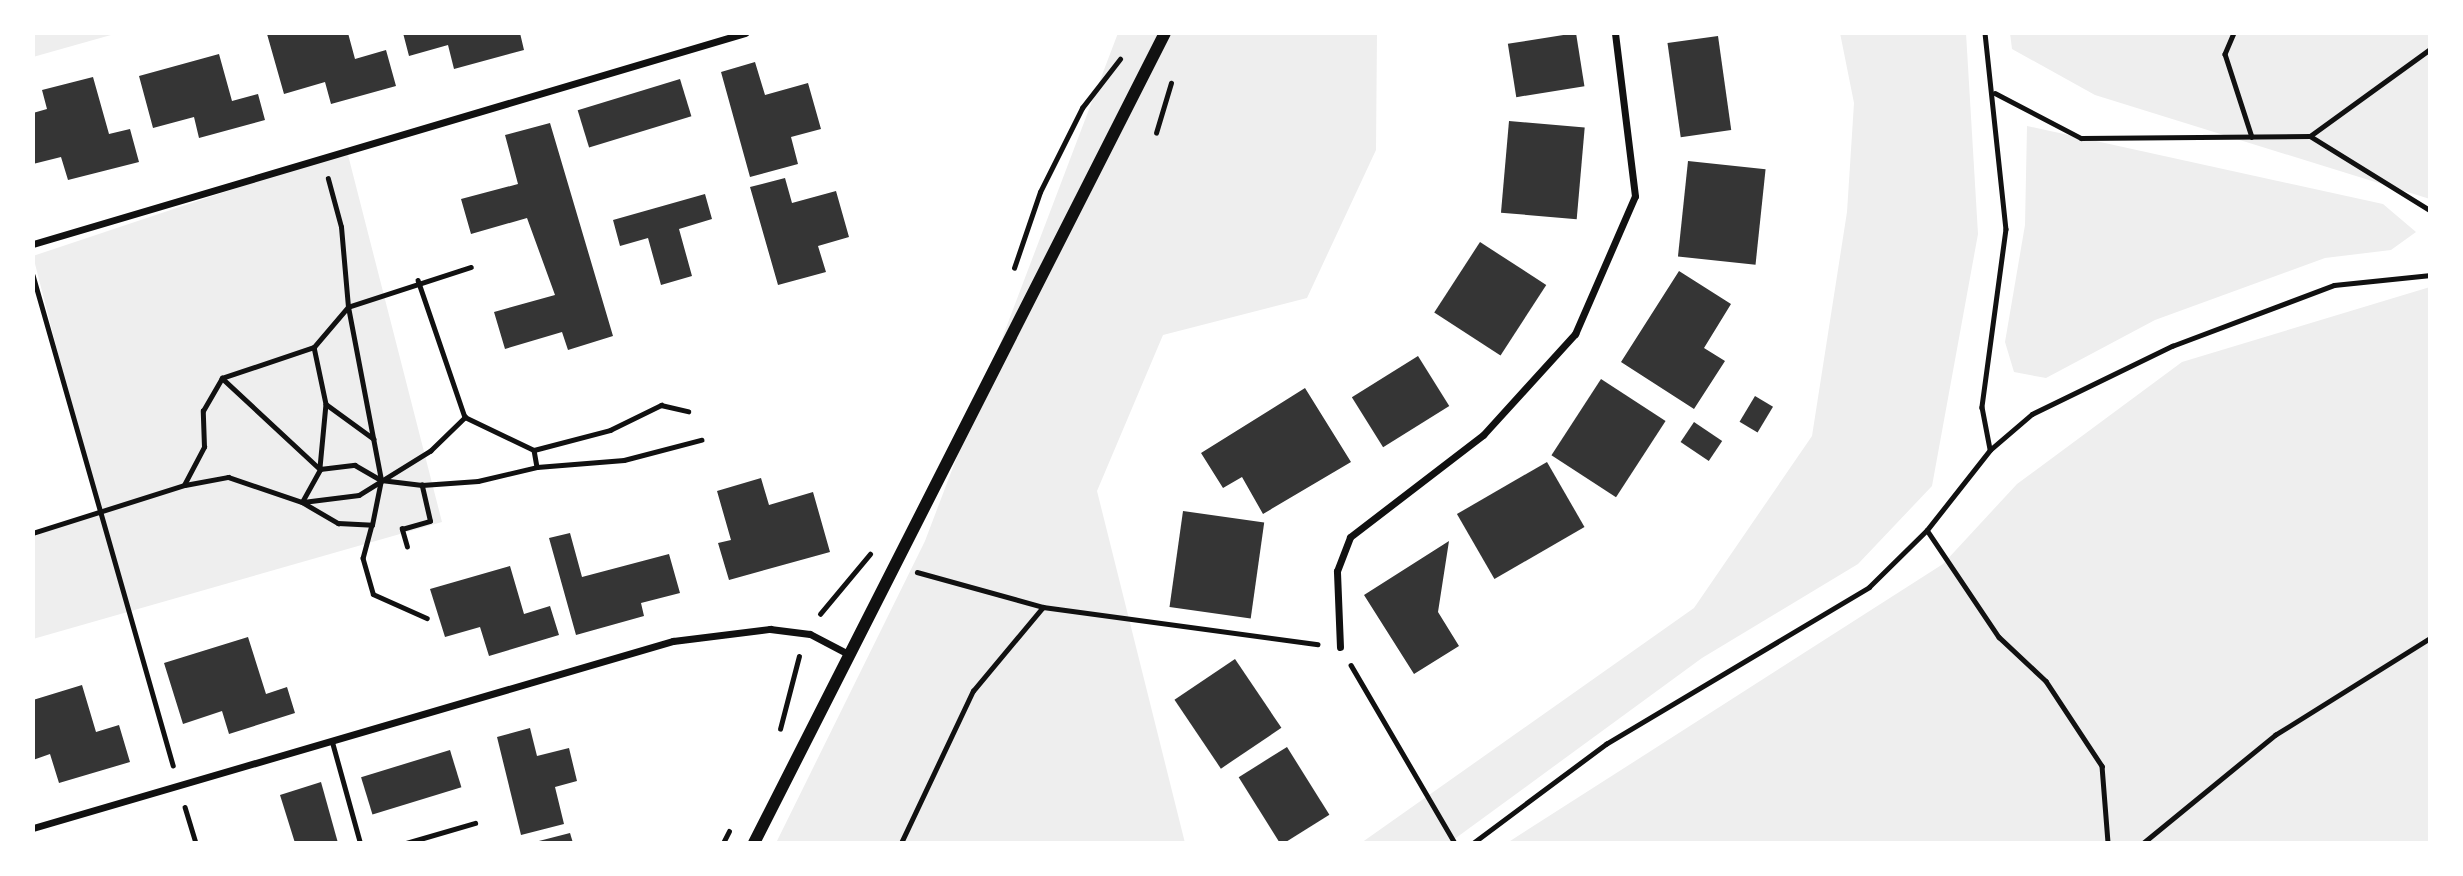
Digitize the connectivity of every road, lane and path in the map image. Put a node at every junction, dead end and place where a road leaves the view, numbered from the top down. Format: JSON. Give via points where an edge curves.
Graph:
{"nodes":[{"id":1,"x":745,"y":33,"type":"edge"},
{"id":2,"x":1166,"y":33,"type":"edge"},
{"id":3,"x":1615,"y":33,"type":"edge"},
{"id":4,"x":1985,"y":33,"type":"edge"},
{"id":5,"x":2234,"y":33,"type":"edge"},
{"id":6,"x":1130,"y":47,"type":"dead end"},
{"id":7,"x":2430,"y":49,"type":"edge"},
{"id":8,"x":1995,"y":93,"type":"junction"},
{"id":9,"x":2310,"y":136,"type":"junction"},
{"id":10,"x":2252,"y":137,"type":"junction"},
{"id":11,"x":325,"y":170,"type":"dead end"},
{"id":12,"x":2430,"y":210,"type":"edge"},
{"id":13,"x":33,"y":244,"type":"edge"},
{"id":14,"x":471,"y":267,"type":"dead end"},
{"id":15,"x":33,"y":275,"type":"edge"},
{"id":16,"x":2430,"y":275,"type":"edge"},
{"id":17,"x":418,"y":280,"type":"junction"},
{"id":18,"x":1010,"y":280,"type":"dead end"},
{"id":19,"x":348,"y":307,"type":"junction"},
{"id":20,"x":314,"y":347,"type":"junction"},
{"id":21,"x":222,"y":378,"type":"junction"},
{"id":22,"x":326,"y":404,"type":"junction"},
{"id":23,"x":688,"y":411,"type":"dead end"},
{"id":24,"x":465,"y":417,"type":"junction"},
{"id":25,"x":701,"y":439,"type":"dead end"},
{"id":26,"x":375,"y":440,"type":"junction"},
{"id":27,"x":534,"y":450,"type":"junction"},
{"id":28,"x":1990,"y":450,"type":"junction"},
{"id":29,"x":537,"y":467,"type":"junction"},
{"id":30,"x":320,"y":468,"type":"junction"},
{"id":31,"x":381,"y":480,"type":"junction"},
{"id":32,"x":184,"y":485,"type":"junction"},
{"id":33,"x":422,"y":485,"type":"junction"},
{"id":34,"x":302,"y":502,"type":"junction"},
{"id":35,"x":99,"y":514,"type":"junction"},
{"id":36,"x":372,"y":525,"type":"junction"},
{"id":37,"x":1927,"y":530,"type":"junction"},
{"id":38,"x":33,"y":533,"type":"edge"},
{"id":39,"x":407,"y":547,"type":"dead end"},
{"id":40,"x":874,"y":549,"type":"dead end"},
{"id":41,"x":895,"y":566,"type":"junction"},
{"id":42,"x":1043,"y":607,"type":"junction"},
{"id":43,"x":427,"y":618,"type":"dead end"},
{"id":44,"x":810,"y":634,"type":"junction"},
{"id":45,"x":2430,"y":638,"type":"edge"},
{"id":46,"x":1340,"y":647,"type":"junction"},
{"id":47,"x":850,"y":654,"type":"junction"},
{"id":48,"x":332,"y":742,"type":"junction"},
{"id":49,"x":774,"y":743,"type":"dead end"},
{"id":50,"x":179,"y":785,"type":"junction"},
{"id":51,"x":736,"y":818,"type":"dead end"},
{"id":52,"x":475,"y":824,"type":"dead end"},
{"id":53,"x":33,"y":828,"type":"edge"},
{"id":54,"x":196,"y":843,"type":"edge"},
{"id":55,"x":360,"y":843,"type":"edge"},
{"id":56,"x":405,"y":843,"type":"edge"},
{"id":57,"x":723,"y":843,"type":"edge"},
{"id":58,"x":754,"y":843,"type":"edge"},
{"id":59,"x":901,"y":843,"type":"edge"},
{"id":60,"x":1455,"y":843,"type":"edge"},
{"id":61,"x":1474,"y":843,"type":"edge"},
{"id":62,"x":2108,"y":843,"type":"edge"},
{"id":63,"x":2143,"y":843,"type":"edge"}],
"edges":[{"from":1,"to":13,"type":"street"},
{"from":2,"to":41,"type":"street"},
{"from":3,"to":46,"type":"street","via":[[1635,196],[1575,334],[1483,435],[1350,537],[1337,571]]},
{"from":4,"to":8,"type":"path"},
{"from":5,"to":10,"type":"path","via":[[2225,54]]},
{"from":6,"to":18,"type":"path","via":[[1082,108],[1040,192]]},
{"from":7,"to":9,"type":"path"},
{"from":8,"to":10,"type":"path","via":[[2081,138]]},
{"from":8,"to":28,"type":"path","via":[[2006,229],[1982,407]]},
{"from":9,"to":10,"type":"path"},
{"from":9,"to":12,"type":"path"},
{"from":11,"to":19,"type":"path","via":[[341,227]]},
{"from":14,"to":17,"type":"path"},
{"from":15,"to":35,"type":"path"},
{"from":16,"to":28,"type":"path","via":[[2334,285],[2172,346],[2032,414]]},
{"from":17,"to":19,"type":"path"},
{"from":17,"to":24,"type":"path"},
{"from":19,"to":20,"type":"path"},
{"from":19,"to":26,"type":"path"},
{"from":20,"to":21,"type":"path"},
{"from":20,"to":22,"type":"path"},
{"from":21,"to":30,"type":"path"},
{"from":21,"to":32,"type":"path","via":[[203,411],[204,447]]},
{"from":22,"to":26,"type":"path"},
{"from":22,"to":30,"type":"path"},
{"from":23,"to":27,"type":"path","via":[[661,405],[610,430]]},
{"from":24,"to":27,"type":"path"},
{"from":24,"to":31,"type":"path","via":[[430,451]]},
{"from":25,"to":29,"type":"path","via":[[624,460]]},
{"from":26,"to":31,"type":"path"},
{"from":27,"to":29,"type":"path"},
{"from":28,"to":37,"type":"path"},
{"from":29,"to":33,"type":"path"},
{"from":30,"to":31,"type":"path","via":[[355,465]]},
{"from":30,"to":34,"type":"path"},
{"from":31,"to":33,"type":"path"},
{"from":31,"to":34,"type":"path","via":[[359,495]]},
{"from":31,"to":36,"type":"path"},
{"from":32,"to":34,"type":"path","via":[[229,477]]},
{"from":32,"to":35,"type":"path"},
{"from":33,"to":39,"type":"path","via":[[430,521],[402,529]]},
{"from":34,"to":36,"type":"path","via":[[338,523]]},
{"from":35,"to":38,"type":"path"},
{"from":35,"to":50,"type":"path"},
{"from":36,"to":43,"type":"path","via":[[363,558],[373,594]]},
{"from":37,"to":61,"type":"path","via":[[1869,587],[1606,744]]},
{"from":37,"to":62,"type":"path","via":[[1998,637],[2046,681],[2102,766]]},
{"from":40,"to":44,"type":"path","via":[[830,596]]},
{"from":41,"to":42,"type":"path"},
{"from":41,"to":47,"type":"street"},
{"from":42,"to":46,"type":"path"},
{"from":42,"to":59,"type":"path","via":[[973,691]]},
{"from":44,"to":47,"type":"street"},
{"from":44,"to":48,"type":"street","via":[[731,630],[673,642]]},
{"from":44,"to":49,"type":"path","via":[[789,677],[793,697]]},
{"from":45,"to":63,"type":"path","via":[[2275,735]]},
{"from":46,"to":60,"type":"path"},
{"from":47,"to":58,"type":"street"},
{"from":48,"to":50,"type":"street"},
{"from":48,"to":55,"type":"lane"},
{"from":50,"to":53,"type":"street"},
{"from":50,"to":54,"type":"path"},
{"from":51,"to":57,"type":"path"},
{"from":52,"to":56,"type":"lane"}]}
